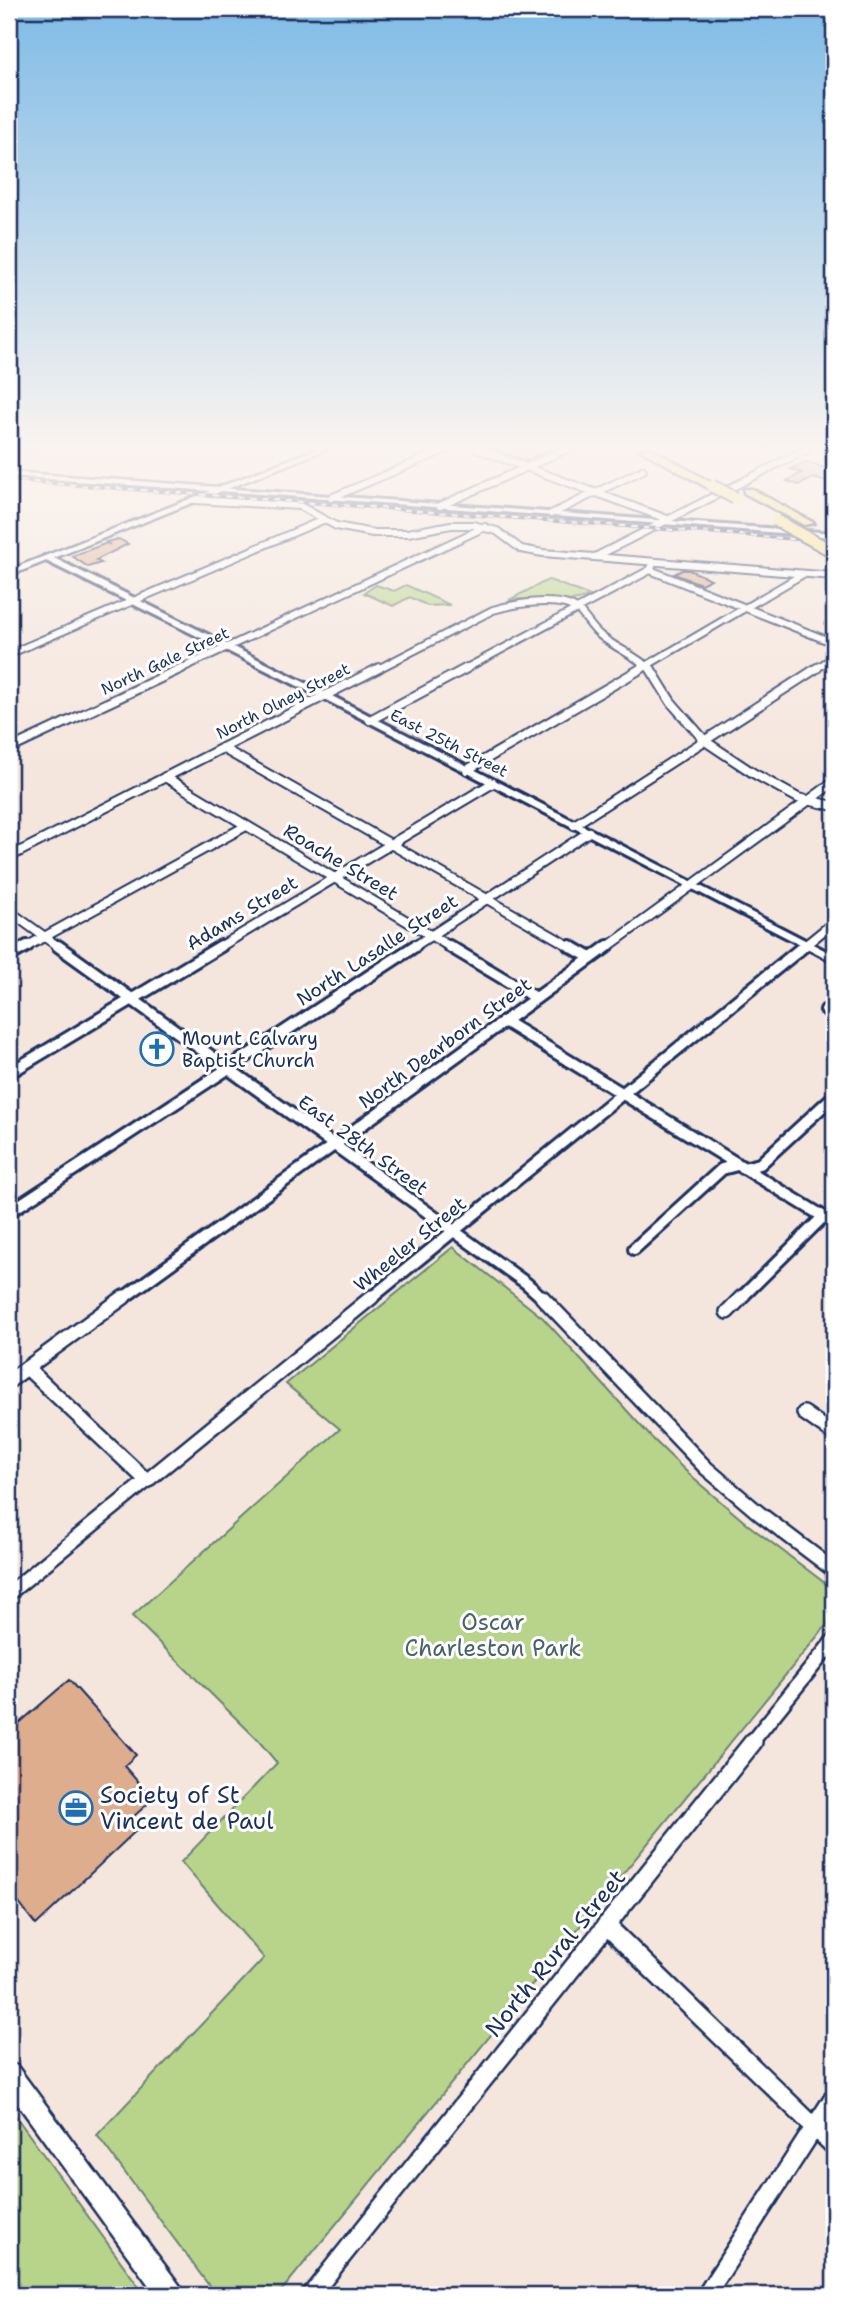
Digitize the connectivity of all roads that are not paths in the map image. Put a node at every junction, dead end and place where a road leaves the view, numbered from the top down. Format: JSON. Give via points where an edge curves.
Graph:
{"nodes":[{"id":1,"x":51,"y":557,"type":"edge"},
{"id":2,"x":238,"y":557,"type":"edge"},
{"id":3,"x":422,"y":557,"type":"edge"},
{"id":4,"x":590,"y":557,"type":"edge"},
{"id":5,"x":595,"y":557,"type":"joint"},
{"id":6,"x":47,"y":558,"type":"junction"},
{"id":7,"x":655,"y":562,"type":"junction"},
{"id":8,"x":650,"y":570,"type":"junction"},
{"id":9,"x":9,"y":573,"type":"edge"},
{"id":10,"x":803,"y":574,"type":"junction"},
{"id":11,"x":834,"y":576,"type":"edge"},
{"id":12,"x":134,"y":601,"type":"junction"},
{"id":13,"x":745,"y":607,"type":"junction"},
{"id":14,"x":577,"y":609,"type":"junction"},
{"id":15,"x":834,"y":643,"type":"edge"},
{"id":16,"x":228,"y":648,"type":"junction"},
{"id":17,"x":9,"y":654,"type":"edge"},
{"id":18,"x":834,"y":657,"type":"edge"},
{"id":19,"x":646,"y":665,"type":"junction"},
{"id":20,"x":325,"y":696,"type":"junction"},
{"id":21,"x":370,"y":719,"type":"junction"},
{"id":22,"x":705,"y":741,"type":"junction"},
{"id":23,"x":222,"y":748,"type":"junction"},
{"id":24,"x":9,"y":749,"type":"edge"},
{"id":25,"x":467,"y":770,"type":"junction"},
{"id":26,"x":165,"y":777,"type":"junction"},
{"id":27,"x":834,"y":782,"type":"edge"},
{"id":28,"x":493,"y":783,"type":"junction"},
{"id":29,"x":807,"y":802,"type":"junction"},
{"id":30,"x":834,"y":806,"type":"edge"},
{"id":31,"x":574,"y":825,"type":"junction"},
{"id":32,"x":246,"y":826,"type":"junction"},
{"id":33,"x":589,"y":832,"type":"junction"},
{"id":34,"x":391,"y":845,"type":"junction"},
{"id":35,"x":9,"y":857,"type":"edge"},
{"id":36,"x":334,"y":878,"type":"junction"},
{"id":37,"x":691,"y":886,"type":"junction"},
{"id":38,"x":486,"y":899,"type":"junction"},
{"id":39,"x":9,"y":911,"type":"edge"},
{"id":40,"x":834,"y":922,"type":"edge"},
{"id":41,"x":430,"y":936,"type":"junction"},
{"id":42,"x":44,"y":937,"type":"junction"},
{"id":43,"x":807,"y":945,"type":"junction"},
{"id":44,"x":9,"y":956,"type":"edge"},
{"id":45,"x":591,"y":958,"type":"junction"},
{"id":46,"x":834,"y":959,"type":"edge"},
{"id":47,"x":536,"y":998,"type":"junction"},
{"id":48,"x":132,"y":1000,"type":"junction"},
{"id":49,"x":503,"y":1021,"type":"junction"},
{"id":50,"x":227,"y":1069,"type":"junction"},
{"id":51,"x":9,"y":1073,"type":"edge"},
{"id":52,"x":622,"y":1094,"type":"junction"},
{"id":53,"x":834,"y":1096,"type":"edge"},
{"id":54,"x":333,"y":1145,"type":"junction"},
{"id":55,"x":740,"y":1166,"type":"junction"},
{"id":56,"x":9,"y":1212,"type":"edge"},
{"id":57,"x":829,"y":1220,"type":"edge"},
{"id":58,"x":453,"y":1231,"type":"junction"},
{"id":59,"x":634,"y":1249,"type":"dead end"},
{"id":60,"x":727,"y":1312,"type":"dead end"},
{"id":61,"x":27,"y":1367,"type":"junction"},
{"id":62,"x":9,"y":1381,"type":"edge"},
{"id":63,"x":804,"y":1413,"type":"dead end"},
{"id":64,"x":834,"y":1434,"type":"edge"},
{"id":65,"x":147,"y":1481,"type":"junction"},
{"id":66,"x":834,"y":1570,"type":"edge"},
{"id":67,"x":9,"y":1593,"type":"edge"},
{"id":68,"x":834,"y":1640,"type":"edge"},
{"id":69,"x":606,"y":1925,"type":"junction"},
{"id":70,"x":9,"y":2074,"type":"edge"},
{"id":71,"x":834,"y":2097,"type":"edge"},
{"id":72,"x":815,"y":2127,"type":"junction"},
{"id":73,"x":834,"y":2146,"type":"edge"},
{"id":74,"x":171,"y":2295,"type":"edge"},
{"id":75,"x":311,"y":2295,"type":"edge"},
{"id":76,"x":706,"y":2295,"type":"edge"}],
"edges":[{"from":1,"to":6,"type":"main road"},
{"from":2,"to":12,"type":"street"},
{"from":3,"to":16,"type":"street","name":"North Gale Street"},
{"from":4,"to":5,"type":"street"},
{"from":5,"to":7,"type":"street"},
{"from":6,"to":9,"type":"main road"},
{"from":6,"to":12,"type":"street","name":"East 25th Street"},
{"from":7,"to":8,"type":"street"},
{"from":7,"to":10,"type":"street"},
{"from":8,"to":13,"type":"street"},
{"from":8,"to":14,"type":"street"},
{"from":10,"to":11,"type":"street"},
{"from":10,"to":13,"type":"street"},
{"from":12,"to":16,"type":"street","name":"East 25th Street"},
{"from":12,"to":17,"type":"street"},
{"from":13,"to":15,"type":"street"},
{"from":13,"to":19,"type":"street"},
{"from":14,"to":19,"type":"street","via":[[599,635]]},
{"from":14,"to":20,"type":"street","name":"North Olney Street","via":[[539,602],[499,607]]},
{"from":14,"to":21,"type":"street"},
{"from":16,"to":20,"type":"street","name":"East 25th Street"},
{"from":16,"to":24,"type":"street","name":"North Gale Street"},
{"from":18,"to":22,"type":"street"},
{"from":19,"to":22,"type":"street"},
{"from":19,"to":25,"type":"street"},
{"from":20,"to":21,"type":"street","name":"East 25th Street"},
{"from":20,"to":23,"type":"street","name":"North Olney Street"},
{"from":21,"to":25,"type":"street","name":"East 25th Street"},
{"from":22,"to":29,"type":"street"},
{"from":22,"to":31,"type":"street"},
{"from":23,"to":26,"type":"street","name":"North Olney Street"},
{"from":23,"to":34,"type":"street"},
{"from":25,"to":28,"type":"street","name":"East 25th Street"},
{"from":26,"to":32,"type":"street","name":"Roache Street"},
{"from":26,"to":35,"type":"street","name":"North Olney Street"},
{"from":27,"to":29,"type":"street","name":"North Dearborn Street"},
{"from":28,"to":31,"type":"street","name":"East 25th Street"},
{"from":28,"to":34,"type":"street","name":"Adams Street"},
{"from":29,"to":30,"type":"street"},
{"from":29,"to":37,"type":"street","name":"North Dearborn Street"},
{"from":31,"to":33,"type":"street","name":"East 25th Street"},
{"from":32,"to":36,"type":"street","name":"Roache Street"},
{"from":32,"to":42,"type":"street"},
{"from":33,"to":37,"type":"street","name":"East 25th Street"},
{"from":33,"to":38,"type":"street","name":"North Lasalle Street"},
{"from":34,"to":36,"type":"street","name":"Adams Street"},
{"from":34,"to":38,"type":"street"},
{"from":36,"to":41,"type":"street","name":"Roache Street"},
{"from":36,"to":48,"type":"street","name":"Adams Street"},
{"from":37,"to":43,"type":"street","name":"East 25th Street"},
{"from":37,"to":45,"type":"street","name":"North Dearborn Street"},
{"from":38,"to":41,"type":"street","name":"North Lasalle Street"},
{"from":38,"to":45,"type":"street"},
{"from":39,"to":42,"type":"street","name":"East 28th Street"},
{"from":40,"to":43,"type":"street","name":"Wheeler Street"},
{"from":41,"to":47,"type":"street","name":"Roache Street"},
{"from":41,"to":50,"type":"street","name":"North Lasalle Street"},
{"from":42,"to":44,"type":"street"},
{"from":42,"to":48,"type":"street","name":"East 28th Street"},
{"from":43,"to":46,"type":"street","name":"East 25th Street"},
{"from":43,"to":52,"type":"street","name":"Wheeler Street"},
{"from":45,"to":47,"type":"street","name":"North Dearborn Street"},
{"from":47,"to":49,"type":"street","name":"North Dearborn Street"},
{"from":48,"to":50,"type":"street","name":"East 28th Street"},
{"from":48,"to":51,"type":"street","name":"Adams Street"},
{"from":49,"to":52,"type":"street"},
{"from":49,"to":54,"type":"street","name":"North Dearborn Street"},
{"from":50,"to":54,"type":"street","name":"East 28th Street"},
{"from":50,"to":56,"type":"street","name":"North Lasalle Street"},
{"from":52,"to":55,"type":"street"},
{"from":52,"to":58,"type":"street","name":"Wheeler Street"},
{"from":53,"to":55,"type":"street","via":[[760,1164]]},
{"from":54,"to":58,"type":"street","name":"East 28th Street"},
{"from":54,"to":61,"type":"street","name":"North Dearborn Street"},
{"from":55,"to":57,"type":"street"},
{"from":55,"to":59,"type":"street","via":[[722,1169]]},
{"from":57,"to":60,"type":"street"},
{"from":58,"to":65,"type":"street","name":"Wheeler Street"},
{"from":58,"to":66,"type":"street","name":"East 28th Street","via":[[541,1296],[689,1453]]},
{"from":61,"to":62,"type":"street","name":"North Dearborn Street"},
{"from":61,"to":65,"type":"street"},
{"from":63,"to":64,"type":"street"},
{"from":65,"to":67,"type":"street","name":"Wheeler Street"},
{"from":68,"to":69,"type":"street","name":"North Rural Street"},
{"from":69,"to":72,"type":"street"},
{"from":69,"to":75,"type":"street","name":"North Rural Street"},
{"from":70,"to":74,"type":"main road"},
{"from":71,"to":72,"type":"street"},
{"from":72,"to":73,"type":"street"},
{"from":72,"to":76,"type":"street"}]}
